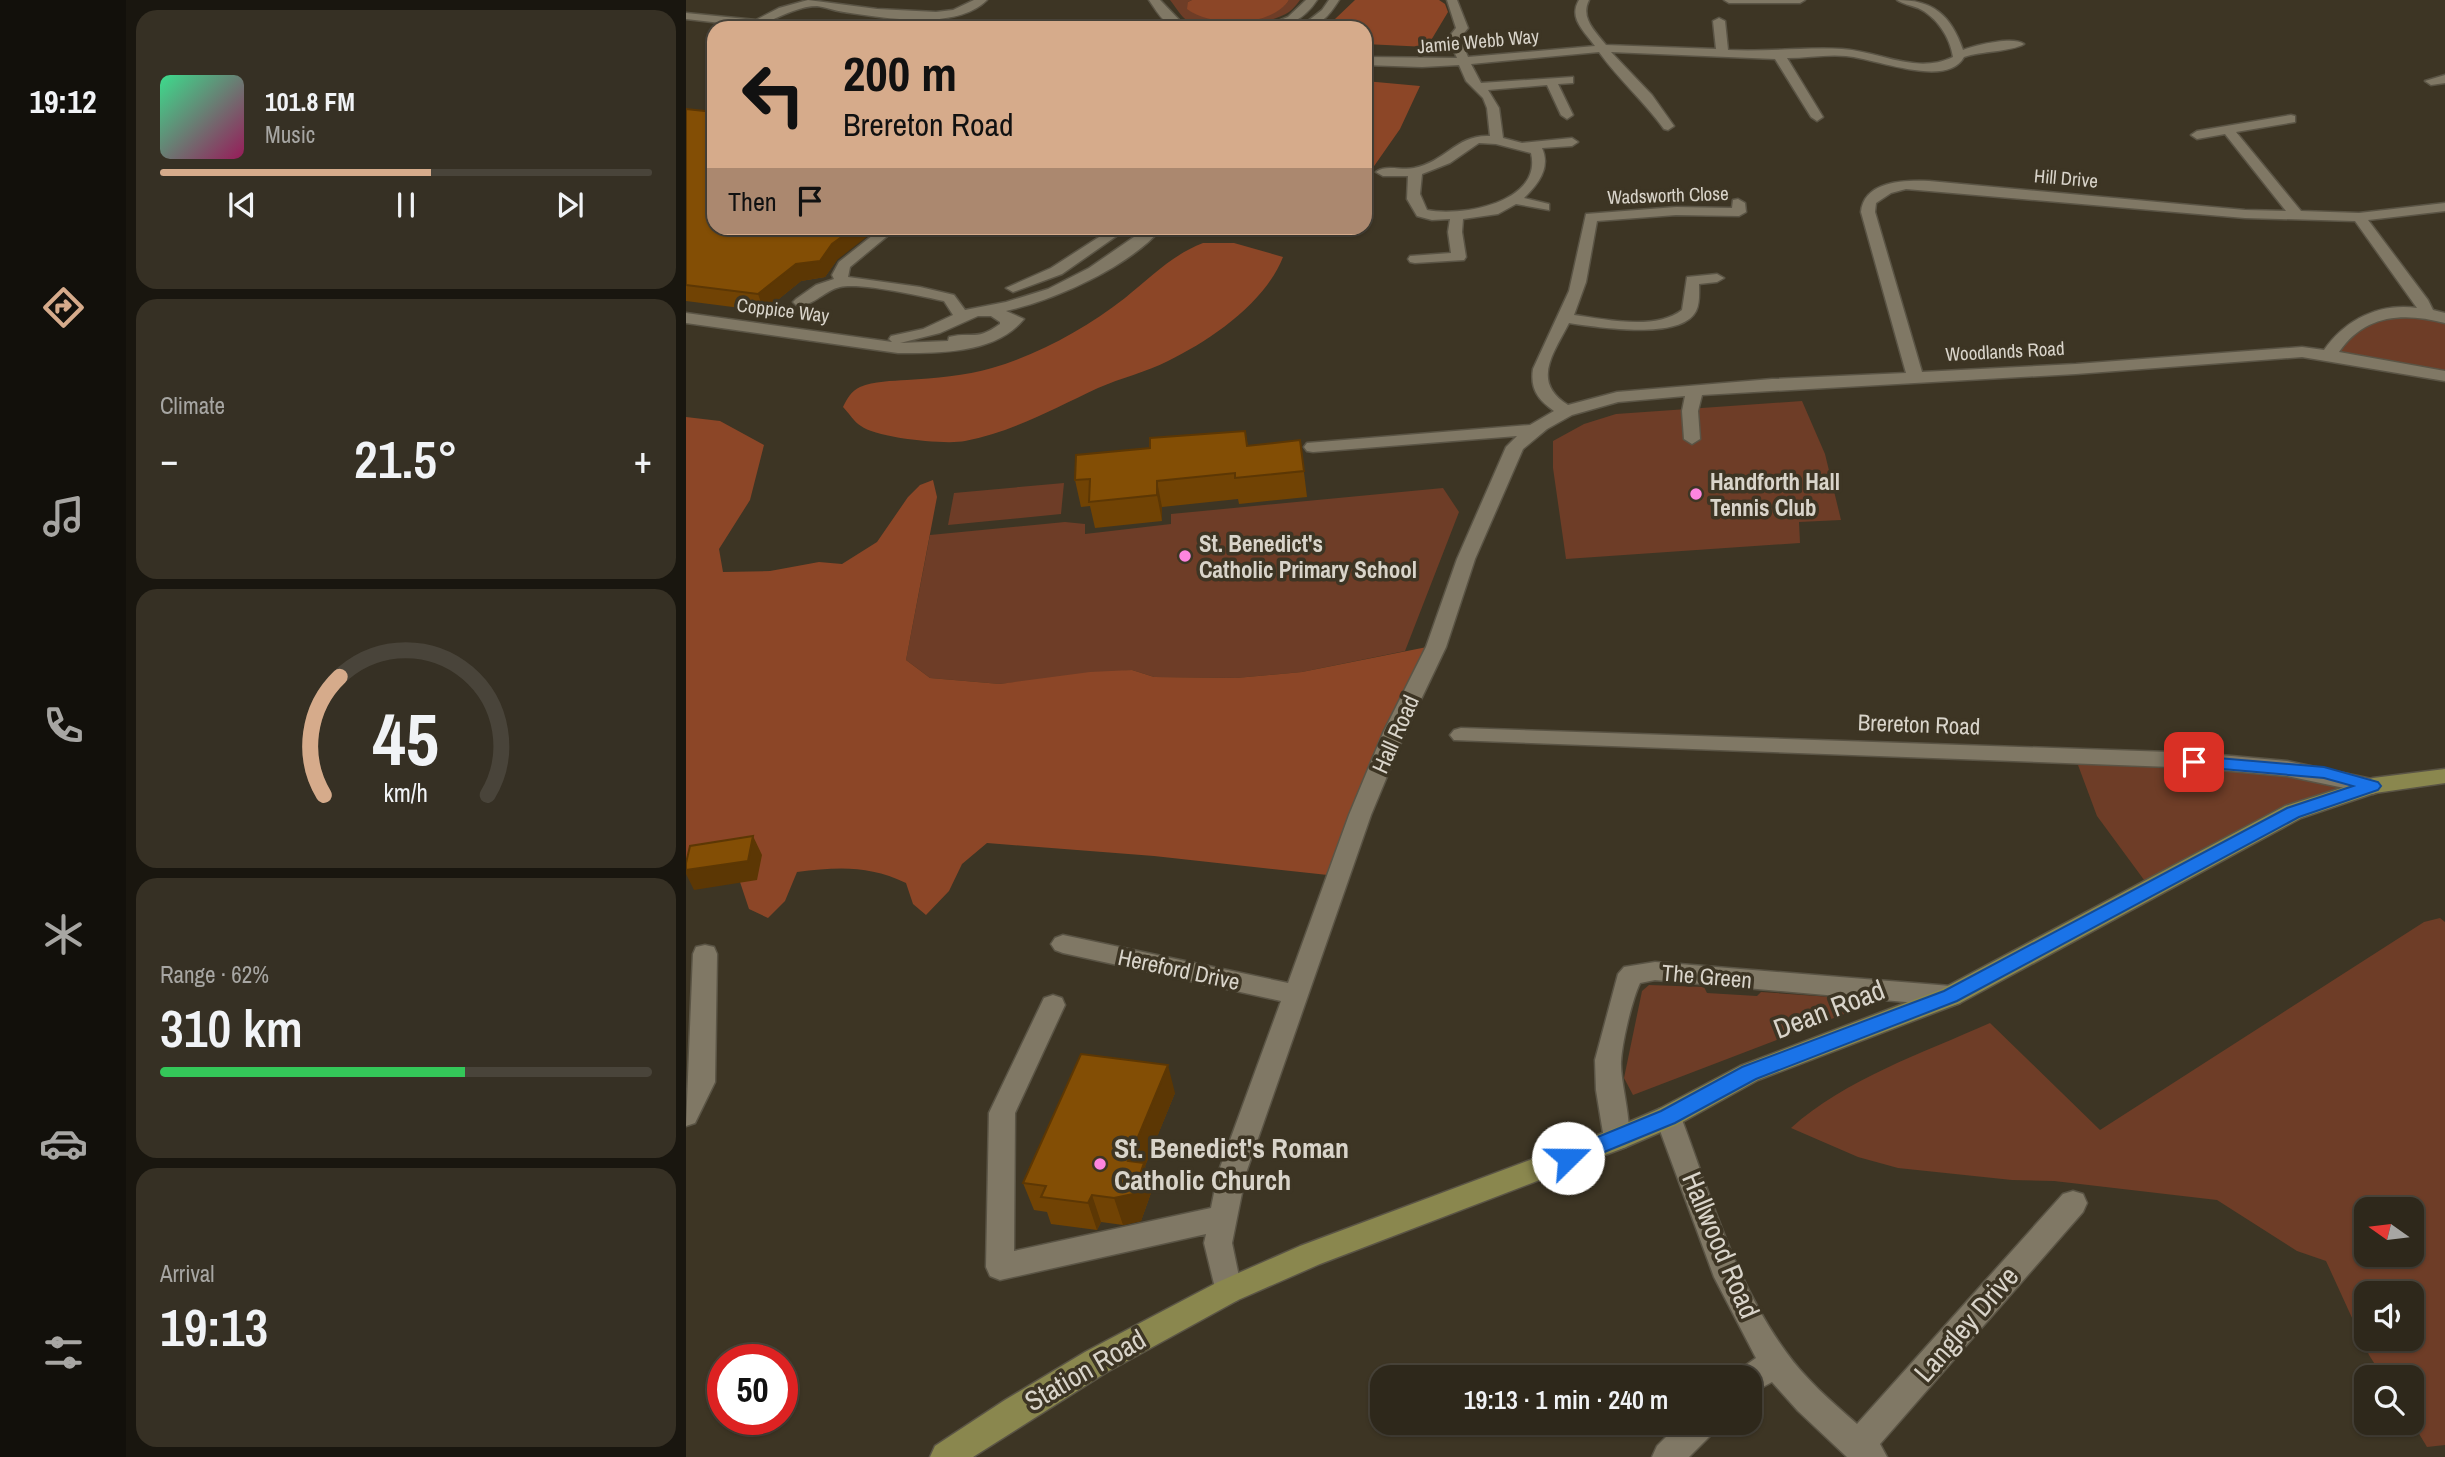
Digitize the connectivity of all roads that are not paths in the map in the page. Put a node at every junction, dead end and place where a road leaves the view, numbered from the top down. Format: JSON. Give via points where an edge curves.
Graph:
{"nodes":[{"id":1,"x":982,"y":0,"type":"edge"},
{"id":2,"x":1154,"y":0,"type":"edge"},
{"id":3,"x":1312,"y":0,"type":"edge"},
{"id":4,"x":1334,"y":0,"type":"edge"},
{"id":5,"x":1452,"y":0,"type":"edge"},
{"id":6,"x":1584,"y":0,"type":"edge"},
{"id":7,"x":1730,"y":0,"type":"edge"},
{"id":8,"x":1800,"y":0,"type":"edge"},
{"id":9,"x":1902,"y":0,"type":"edge"},
{"id":10,"x":814,"y":2,"type":"edge"},
{"id":11,"x":872,"y":2,"type":"edge"},
{"id":12,"x":852,"y":9,"type":"junction"},
{"id":13,"x":923,"y":11,"type":"junction"},
{"id":14,"x":946,"y":15,"type":"junction"},
{"id":15,"x":686,"y":16,"type":"edge"},
{"id":16,"x":720,"y":21,"type":"edge"},
{"id":17,"x":763,"y":21,"type":"edge"},
{"id":18,"x":954,"y":21,"type":"edge"},
{"id":19,"x":1172,"y":21,"type":"edge"},
{"id":20,"x":1287,"y":21,"type":"edge"},
{"id":21,"x":1314,"y":21,"type":"edge"},
{"id":22,"x":1719,"y":21,"type":"dead end"},
{"id":23,"x":2018,"y":44,"type":"dead end"},
{"id":24,"x":1599,"y":49,"type":"junction"},
{"id":25,"x":1722,"y":52,"type":"junction"},
{"id":26,"x":1779,"y":55,"type":"junction"},
{"id":27,"x":1959,"y":55,"type":"junction"},
{"id":28,"x":1463,"y":60,"type":"junction"},
{"id":29,"x":1372,"y":61,"type":"edge"},
{"id":30,"x":2445,"y":79,"type":"edge"},
{"id":31,"x":1569,"y":80,"type":"dead end"},
{"id":32,"x":2431,"y":81,"type":"dead end"},
{"id":33,"x":1551,"y":82,"type":"junction"},
{"id":34,"x":1476,"y":87,"type":"junction"},
{"id":35,"x":1567,"y":116,"type":"dead end"},
{"id":36,"x":1817,"y":117,"type":"dead end"},
{"id":37,"x":2291,"y":120,"type":"dead end"},
{"id":38,"x":1668,"y":126,"type":"dead end"},
{"id":39,"x":2228,"y":130,"type":"junction"},
{"id":40,"x":2197,"y":135,"type":"dead end"},
{"id":41,"x":1497,"y":139,"type":"junction"},
{"id":42,"x":1573,"y":142,"type":"dead end"},
{"id":43,"x":1524,"y":146,"type":"junction"},
{"id":44,"x":1383,"y":172,"type":"dead end"},
{"id":45,"x":1416,"y":172,"type":"junction"},
{"id":46,"x":1514,"y":200,"type":"junction"},
{"id":47,"x":1738,"y":203,"type":"dead end"},
{"id":48,"x":1544,"y":207,"type":"dead end"},
{"id":49,"x":2445,"y":207,"type":"edge"},
{"id":50,"x":1457,"y":215,"type":"junction"},
{"id":51,"x":2297,"y":215,"type":"junction"},
{"id":52,"x":2359,"y":217,"type":"junction"},
{"id":53,"x":881,"y":235,"type":"edge"},
{"id":54,"x":1110,"y":235,"type":"edge"},
{"id":55,"x":1145,"y":235,"type":"edge"},
{"id":56,"x":1415,"y":259,"type":"dead end"},
{"id":57,"x":1717,"y":278,"type":"dead end"},
{"id":58,"x":843,"y":281,"type":"junction"},
{"id":59,"x":1013,"y":288,"type":"dead end"},
{"id":60,"x":1040,"y":299,"type":"junction"},
{"id":61,"x":801,"y":302,"type":"dead end"},
{"id":62,"x":981,"y":312,"type":"junction"},
{"id":63,"x":2426,"y":312,"type":"junction"},
{"id":64,"x":961,"y":315,"type":"junction"},
{"id":65,"x":686,"y":318,"type":"edge"},
{"id":66,"x":1565,"y":318,"type":"junction"},
{"id":67,"x":2445,"y":318,"type":"edge"},
{"id":68,"x":946,"y":325,"type":"junction"},
{"id":69,"x":1007,"y":326,"type":"junction"},
{"id":70,"x":968,"y":342,"type":"junction"},
{"id":71,"x":874,"y":343,"type":"junction"},
{"id":72,"x":2329,"y":354,"type":"junction"},
{"id":73,"x":1915,"y":376,"type":"junction"},
{"id":74,"x":2445,"y":376,"type":"edge"},
{"id":75,"x":1694,"y":392,"type":"junction"},
{"id":76,"x":1566,"y":411,"type":"junction"},
{"id":77,"x":1535,"y":430,"type":"junction"},
{"id":78,"x":1692,"y":439,"type":"dead end"},
{"id":79,"x":1313,"y":447,"type":"dead end"},
{"id":80,"x":1461,"y":734,"type":"dead end"},
{"id":81,"x":2445,"y":776,"type":"edge"},
{"id":82,"x":2373,"y":786,"type":"junction"},
{"id":83,"x":1063,"y":944,"type":"dead end"},
{"id":84,"x":705,"y":954,"type":"dead end"},
{"id":85,"x":1294,"y":994,"type":"junction"},
{"id":86,"x":1951,"y":996,"type":"junction"},
{"id":87,"x":1053,"y":1005,"type":"dead end"},
{"id":88,"x":686,"y":1115,"type":"edge"},
{"id":89,"x":1668,"y":1117,"type":"junction"},
{"id":90,"x":1617,"y":1139,"type":"junction"},
{"id":91,"x":2073,"y":1203,"type":"dead end"},
{"id":92,"x":1222,"y":1218,"type":"junction"},
{"id":93,"x":1228,"y":1291,"type":"junction"},
{"id":94,"x":1775,"y":1362,"type":"junction"},
{"id":95,"x":1762,"y":1371,"type":"edge"},
{"id":96,"x":1689,"y":1435,"type":"edge"},
{"id":97,"x":1865,"y":1452,"type":"edge"},
{"id":98,"x":946,"y":1457,"type":"edge"},
{"id":99,"x":1668,"y":1457,"type":"edge"}],
"edges":[{"from":1,"to":14,"type":"street"},
{"from":2,"to":19,"type":"street"},
{"from":3,"to":20,"type":"street","via":[[1306,10]]},
{"from":4,"to":21,"type":"street"},
{"from":5,"to":28,"type":"street","via":[[1462,28],[1454,38]]},
{"from":6,"to":24,"type":"street","via":[[1580,17]]},
{"from":7,"to":8,"type":"street"},
{"from":9,"to":27,"type":"street","via":[[1924,6],[1945,20]]},
{"from":10,"to":12,"type":"street"},
{"from":10,"to":17,"type":"street"},
{"from":11,"to":12,"type":"street"},
{"from":11,"to":13,"type":"street"},
{"from":12,"to":13,"type":"street","via":[[857,16],[898,21],[915,21]]},
{"from":13,"to":14,"type":"street"},
{"from":14,"to":18,"type":"street"},
{"from":15,"to":16,"type":"street"},
{"from":22,"to":25,"type":"street"},
{"from":23,"to":27,"type":"street","name":"Jamie Webb Way"},
{"from":24,"to":25,"type":"street","name":"Jamie Webb Way"},
{"from":24,"to":28,"type":"street","name":"Jamie Webb Way"},
{"from":24,"to":38,"type":"street"},
{"from":25,"to":26,"type":"street","name":"Jamie Webb Way"},
{"from":26,"to":27,"type":"street","name":"Jamie Webb Way","via":[[1850,52],[1921,68],[1948,65]]},
{"from":26,"to":36,"type":"street"},
{"from":28,"to":29,"type":"street","name":"Jamie Webb Way"},
{"from":28,"to":34,"type":"street"},
{"from":30,"to":32,"type":"street"},
{"from":31,"to":33,"type":"street"},
{"from":33,"to":34,"type":"street"},
{"from":33,"to":35,"type":"street"},
{"from":34,"to":41,"type":"street","via":[[1493,107]]},
{"from":37,"to":39,"type":"street"},
{"from":39,"to":40,"type":"street"},
{"from":39,"to":51,"type":"street"},
{"from":41,"to":43,"type":"street"},
{"from":41,"to":45,"type":"street","via":[[1468,142],[1445,160]]},
{"from":42,"to":43,"type":"street"},
{"from":43,"to":46,"type":"street","via":[[1537,151],[1539,166]]},
{"from":44,"to":45,"type":"street"},
{"from":45,"to":50,"type":"street","via":[[1415,203],[1421,212]]},
{"from":46,"to":48,"type":"street"},
{"from":46,"to":50,"type":"street","via":[[1493,211]]},
{"from":47,"to":66,"type":"street","name":"Wadsworth Close","via":[[1739,212],[1591,217],[1576,292]]},
{"from":49,"to":52,"type":"street","name":"Hill Drive"},
{"from":50,"to":56,"type":"street","via":[[1459,257]]},
{"from":51,"to":52,"type":"street","name":"Hill Drive"},
{"from":51,"to":73,"type":"street","name":"Hill Drive","via":[[2199,211],[1950,187],[1885,189],[1869,202],[1868,212]]},
{"from":52,"to":63,"type":"street"},
{"from":53,"to":58,"type":"street","via":[[845,265],[839,275]]},
{"from":54,"to":59,"type":"street","via":[[1033,284]]},
{"from":55,"to":60,"type":"street","via":[[1102,267]]},
{"from":57,"to":66,"type":"street","via":[[1692,280],[1691,303],[1680,319],[1639,324]]},
{"from":58,"to":61,"type":"street","via":[[821,288]]},
{"from":58,"to":64,"type":"street","via":[[949,298]]},
{"from":60,"to":62,"type":"street"},
{"from":60,"to":69,"type":"street"},
{"from":62,"to":64,"type":"street"},
{"from":62,"to":69,"type":"street","via":[[999,314],[1008,321]]},
{"from":63,"to":67,"type":"street"},
{"from":63,"to":72,"type":"street","via":[[2390,311],[2372,316],[2338,339]]},
{"from":64,"to":68,"type":"street","name":"Coppice Way"},
{"from":65,"to":71,"type":"street","name":"Coppice Way"},
{"from":66,"to":76,"type":"street","via":[[1539,380],[1549,400]]},
{"from":68,"to":70,"type":"street","via":[[945,335],[950,339]]},
{"from":68,"to":71,"type":"street","name":"Coppice Way"},
{"from":69,"to":70,"type":"street","name":"Coppice Way","via":[[998,335]]},
{"from":70,"to":71,"type":"street","name":"Coppice Way","via":[[922,348]]},
{"from":72,"to":73,"type":"street","name":"Woodlands Road"},
{"from":72,"to":74,"type":"street","name":"Woodlands Road","via":[[2389,369]]},
{"from":73,"to":75,"type":"street","name":"Woodlands Road"},
{"from":75,"to":76,"type":"street","name":"Woodlands Road","via":[[1617,397]]},
{"from":75,"to":78,"type":"street"},
{"from":76,"to":77,"type":"street","name":"Hall Road"},
{"from":77,"to":79,"type":"street"},
{"from":77,"to":85,"type":"street","name":"Hall Road","via":[[1516,447],[1466,559],[1436,647],[1360,814]]},
{"from":80,"to":82,"type":"street","name":"Brereton Road","via":[[2218,763],[2324,773]]},
{"from":81,"to":82,"type":"main road","name":"Dean Road"},
{"from":82,"to":86,"type":"main road","name":"Dean Road","via":[[2293,812]]},
{"from":83,"to":85,"type":"street","name":"Hereford Drive"},
{"from":84,"to":88,"type":"street","via":[[702,1082]]},
{"from":85,"to":92,"type":"street","name":"Hall Road","via":[[1232,1173]]},
{"from":86,"to":89,"type":"main road","name":"Dean Road","via":[[1749,1073]]},
{"from":86,"to":90,"type":"street","name":"The Green","via":[[1655,971],[1633,974],[1624,992],[1608,1060]]},
{"from":87,"to":92,"type":"street","via":[[1002,1113],[1000,1267]]},
{"from":89,"to":90,"type":"main road","name":"Dean Road"},
{"from":89,"to":94,"type":"street","name":"Hallwood Road","via":[[1735,1291]]},
{"from":90,"to":93,"type":"main road","name":"Dean Road","via":[[1310,1255]]},
{"from":91,"to":97,"type":"street","name":"Langley Drive"},
{"from":92,"to":93,"type":"street","name":"Hall Road","via":[[1218,1243]]},
{"from":93,"to":98,"type":"main road","name":"Station Road","via":[[1096,1362]]},
{"from":94,"to":95,"type":"street"},
{"from":94,"to":97,"type":"street","name":"Hallwood Road","via":[[1813,1405]]},
{"from":96,"to":99,"type":"street"}]}
